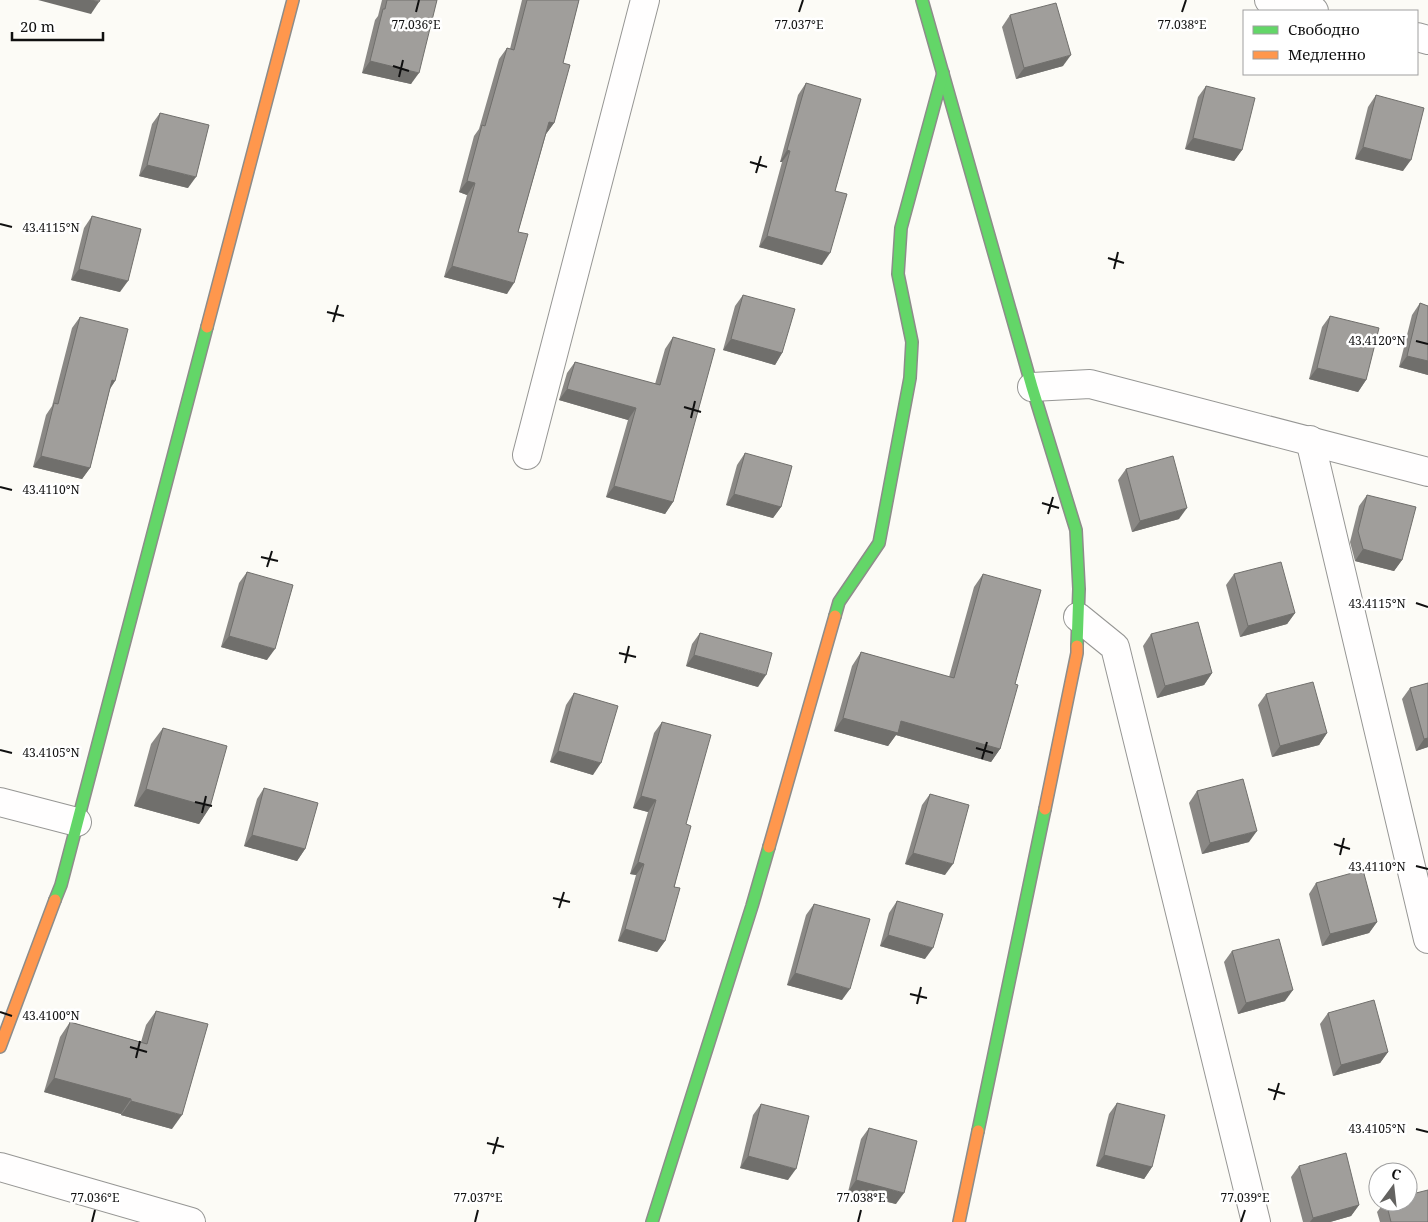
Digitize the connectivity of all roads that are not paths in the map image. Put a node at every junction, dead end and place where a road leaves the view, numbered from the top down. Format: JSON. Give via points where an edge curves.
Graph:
{"nodes":[{"id":1,"x":293,"y":0,"type":"edge"},
{"id":2,"x":645,"y":0,"type":"edge"},
{"id":3,"x":922,"y":0,"type":"edge"},
{"id":4,"x":1269,"y":0,"type":"edge"},
{"id":5,"x":1310,"y":10,"type":"edge"},
{"id":6,"x":943,"y":73,"type":"junction"},
{"id":7,"x":1032,"y":387,"type":"junction"},
{"id":8,"x":1310,"y":440,"type":"junction"},
{"id":9,"x":528,"y":455,"type":"dead end"},
{"id":10,"x":1428,"y":472,"type":"edge"},
{"id":11,"x":1078,"y":617,"type":"junction"},
{"id":12,"x":0,"y":802,"type":"edge"},
{"id":13,"x":77,"y":822,"type":"junction"},
{"id":14,"x":1428,"y":939,"type":"edge"},
{"id":15,"x":0,"y":1047,"type":"edge"},
{"id":16,"x":0,"y":1167,"type":"edge"},
{"id":17,"x":191,"y":1222,"type":"edge"},
{"id":18,"x":652,"y":1222,"type":"edge"},
{"id":19,"x":959,"y":1222,"type":"edge"},
{"id":20,"x":1256,"y":1222,"type":"edge"}],
"edges":[{"from":1,"to":13,"type":"street"},
{"from":2,"to":9,"type":"street"},
{"from":3,"to":6,"type":"street"},
{"from":4,"to":5,"type":"street"},
{"from":6,"to":7,"type":"street"},
{"from":6,"to":18,"type":"street","via":[[901,228],[898,274],[912,342],[910,378],[878,543],[839,602],[752,906]]},
{"from":7,"to":8,"type":"street","via":[[1090,384]]},
{"from":7,"to":11,"type":"street","via":[[1076,530]]},
{"from":8,"to":10,"type":"street"},
{"from":8,"to":14,"type":"street"},
{"from":11,"to":19,"type":"street","via":[[1076,653]]},
{"from":11,"to":20,"type":"street","via":[[1115,647]]},
{"from":12,"to":13,"type":"street"},
{"from":13,"to":15,"type":"street","via":[[61,885]]},
{"from":16,"to":17,"type":"street"}]}
